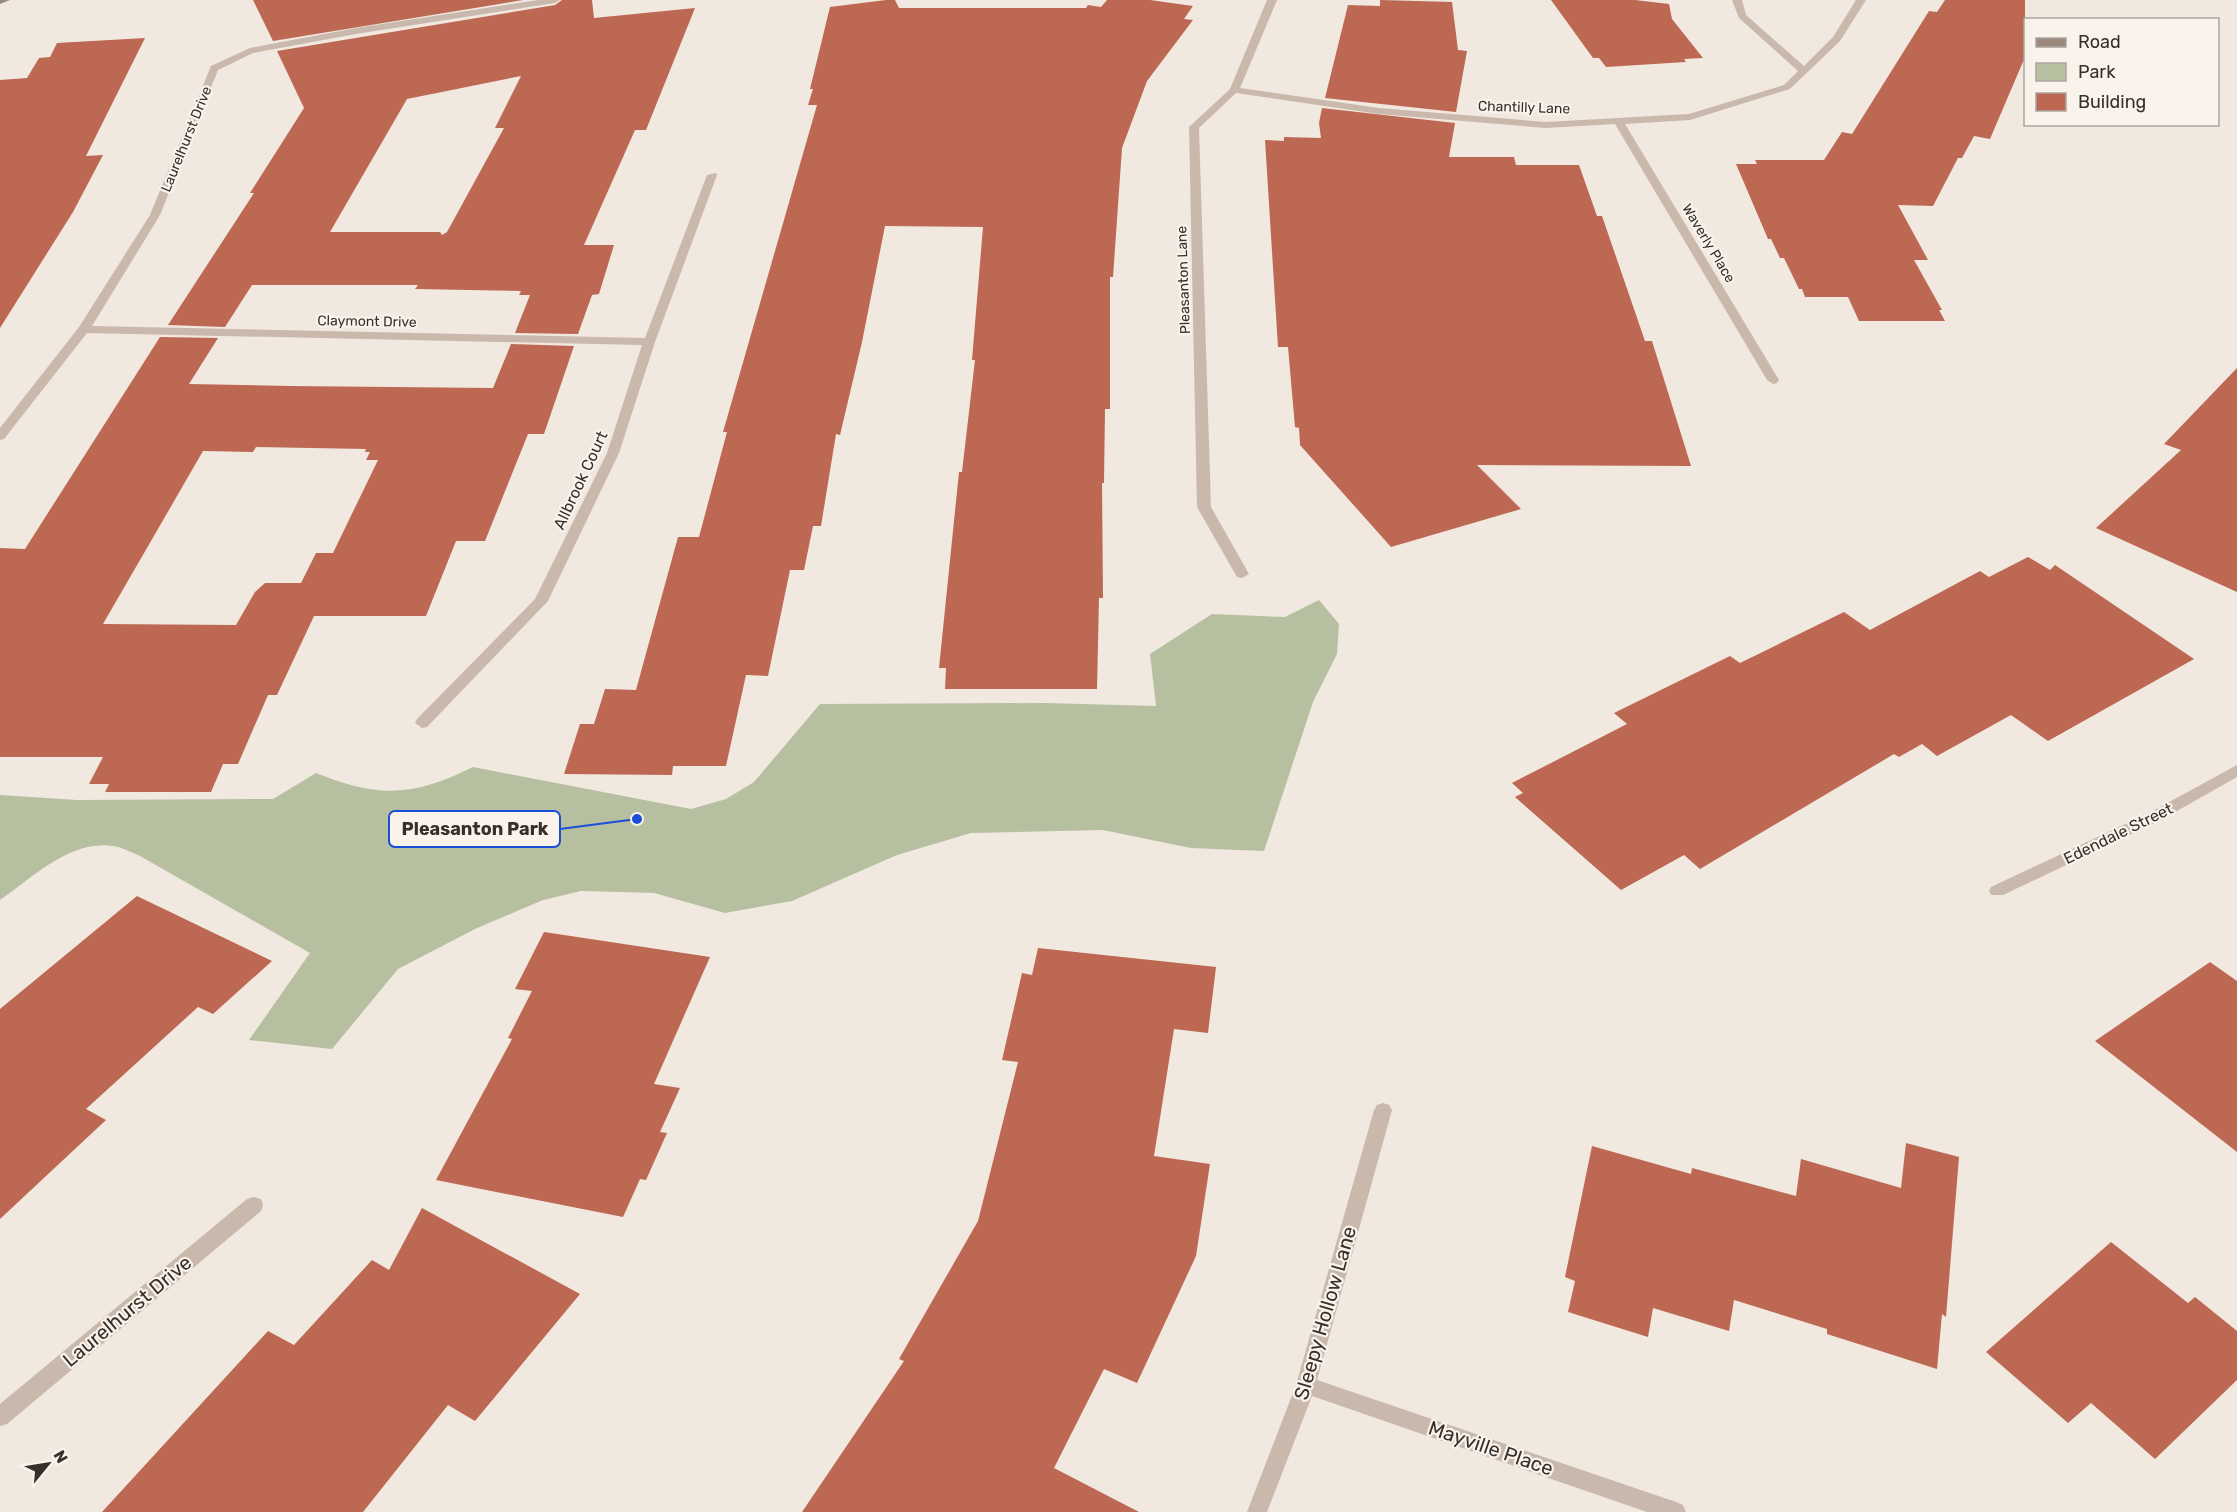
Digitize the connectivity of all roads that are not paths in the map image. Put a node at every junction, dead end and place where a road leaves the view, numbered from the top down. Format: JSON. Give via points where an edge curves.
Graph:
{"nodes":[{"id":1,"x":5,"y":0,"type":"edge"},
{"id":2,"x":555,"y":0,"type":"edge"},
{"id":3,"x":1272,"y":0,"type":"edge"},
{"id":4,"x":1737,"y":0,"type":"edge"},
{"id":5,"x":1861,"y":0,"type":"edge"},
{"id":6,"x":0,"y":1,"type":"edge"},
{"id":7,"x":1804,"y":71,"type":"junction"},
{"id":8,"x":1234,"y":90,"type":"junction"},
{"id":9,"x":1618,"y":121,"type":"junction"},
{"id":10,"x":712,"y":175,"type":"dead end"},
{"id":11,"x":84,"y":329,"type":"junction"},
{"id":12,"x":649,"y":342,"type":"junction"},
{"id":13,"x":1773,"y":380,"type":"dead end"},
{"id":14,"x":0,"y":436,"type":"edge"},
{"id":15,"x":1242,"y":574,"type":"dead end"},
{"id":16,"x":422,"y":723,"type":"dead end"},
{"id":17,"x":2237,"y":770,"type":"edge"},
{"id":18,"x":1997,"y":891,"type":"dead end"},
{"id":19,"x":1383,"y":1110,"type":"dead end"},
{"id":20,"x":254,"y":1205,"type":"dead end"},
{"id":21,"x":1306,"y":1385,"type":"junction"},
{"id":22,"x":0,"y":1417,"type":"edge"},
{"id":23,"x":1257,"y":1512,"type":"edge"},
{"id":24,"x":1676,"y":1512,"type":"edge"}],
"edges":[{"from":1,"to":6,"type":"main road"},
{"from":2,"to":11,"type":"street","name":"Laurelhurst Drive","via":[[250,51],[214,68],[155,215]]},
{"from":3,"to":8,"type":"street","name":"Pleasanton Lane"},
{"from":4,"to":7,"type":"street","via":[[1742,16]]},
{"from":5,"to":7,"type":"street","name":"Chantilly Lane","via":[[1836,39]]},
{"from":7,"to":9,"type":"street","name":"Chantilly Lane","via":[[1787,87],[1690,117]]},
{"from":8,"to":9,"type":"street","name":"Chantilly Lane","via":[[1379,111],[1546,125]]},
{"from":8,"to":15,"type":"street","name":"Pleasanton Lane","via":[[1194,127],[1204,507]]},
{"from":9,"to":13,"type":"street","name":"Waverly Place"},
{"from":10,"to":12,"type":"street","name":"Allbrook Court"},
{"from":11,"to":12,"type":"street","name":"Claymont Drive"},
{"from":11,"to":14,"type":"street","name":"Laurelhurst Drive"},
{"from":12,"to":16,"type":"street","name":"Allbrook Court","via":[[613,453],[541,601]]},
{"from":17,"to":18,"type":"street","name":"Edendale Street","via":[[2156,816]]},
{"from":19,"to":21,"type":"street","name":"Sleepy Hollow Lane"},
{"from":20,"to":22,"type":"street","name":"Laurelhurst Drive"},
{"from":21,"to":23,"type":"street","name":"Sleepy Hollow Lane"},
{"from":21,"to":24,"type":"street","name":"Mayville Place"}]}
